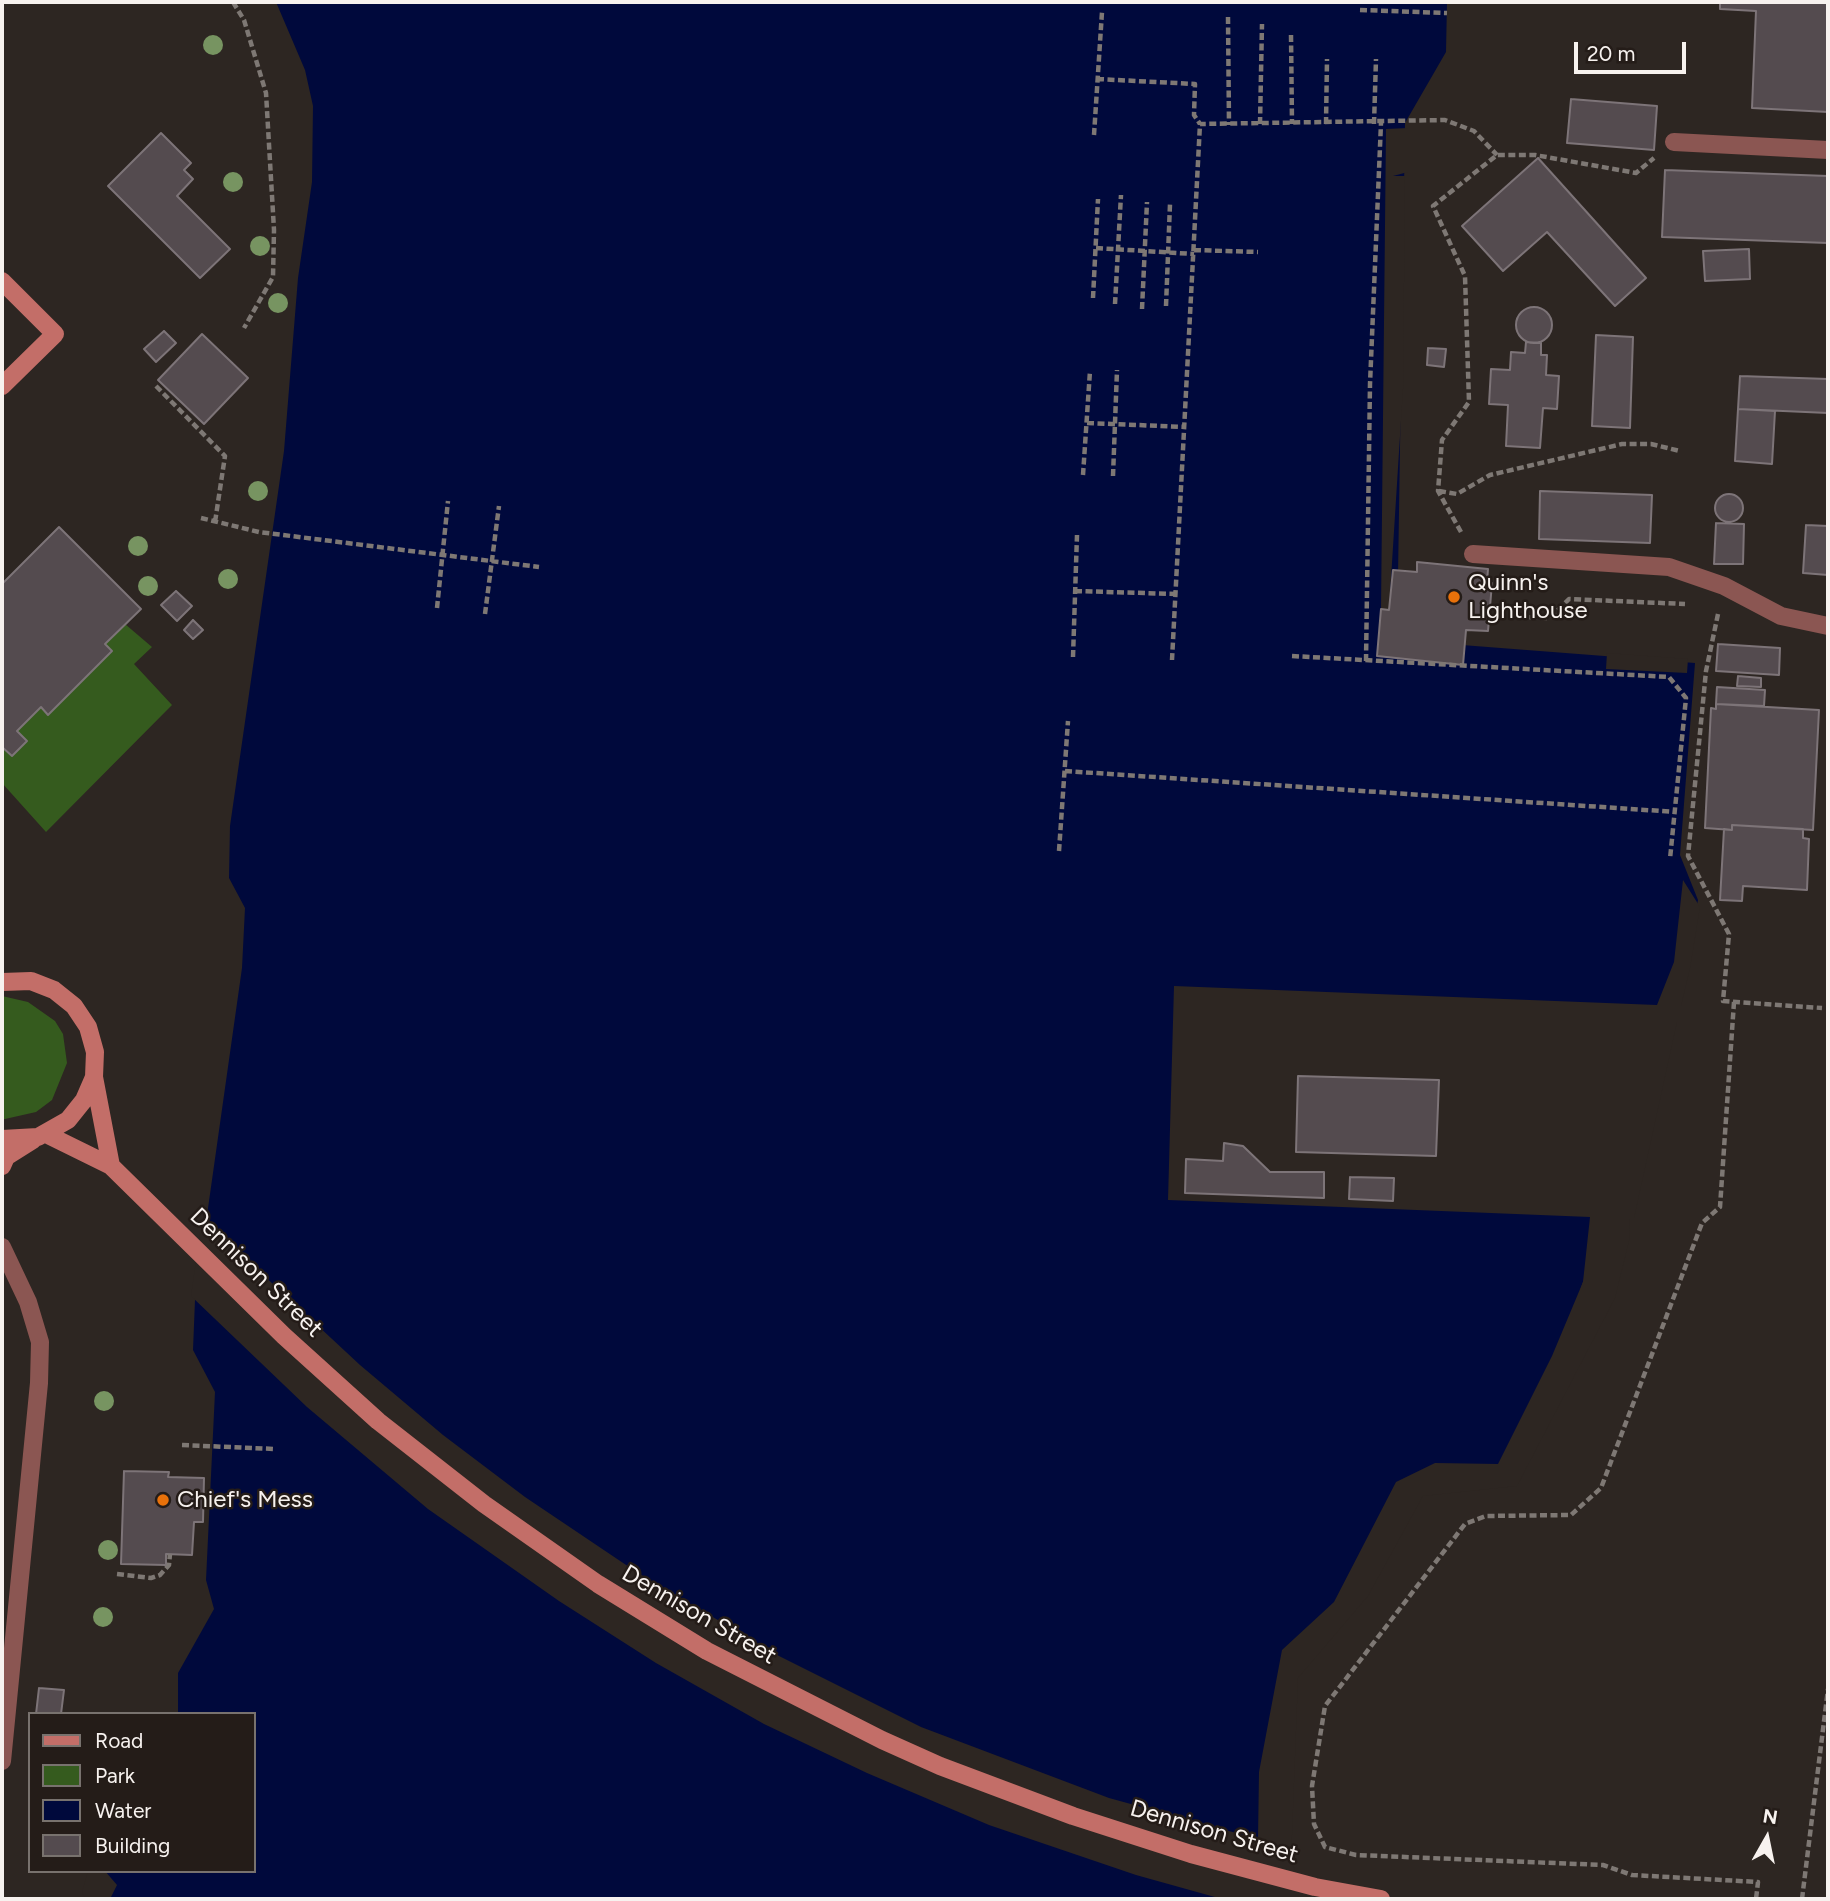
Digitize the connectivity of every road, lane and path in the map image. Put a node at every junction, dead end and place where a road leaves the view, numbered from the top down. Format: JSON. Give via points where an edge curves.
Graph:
{"nodes":[{"id":1,"x":233,"y":2,"type":"edge"},
{"id":2,"x":1360,"y":10,"type":"dead end"},
{"id":3,"x":1102,"y":12,"type":"dead end"},
{"id":4,"x":1447,"y":13,"type":"dead end"},
{"id":5,"x":1228,"y":17,"type":"dead end"},
{"id":6,"x":1262,"y":24,"type":"dead end"},
{"id":7,"x":1291,"y":35,"type":"dead end"},
{"id":8,"x":1327,"y":59,"type":"dead end"},
{"id":9,"x":1376,"y":60,"type":"dead end"},
{"id":10,"x":1097,"y":79,"type":"junction"},
{"id":11,"x":1381,"y":123,"type":"junction"},
{"id":12,"x":1200,"y":124,"type":"junction"},
{"id":13,"x":1260,"y":124,"type":"junction"},
{"id":14,"x":1292,"y":124,"type":"junction"},
{"id":15,"x":1326,"y":124,"type":"junction"},
{"id":16,"x":1374,"y":124,"type":"junction"},
{"id":17,"x":1230,"y":125,"type":"junction"},
{"id":18,"x":1094,"y":135,"type":"dead end"},
{"id":19,"x":1674,"y":142,"type":"joint"},
{"id":20,"x":1828,"y":150,"type":"edge"},
{"id":21,"x":1497,"y":155,"type":"junction"},
{"id":22,"x":1121,"y":195,"type":"dead end"},
{"id":23,"x":1098,"y":199,"type":"dead end"},
{"id":24,"x":1147,"y":202,"type":"dead end"},
{"id":25,"x":1170,"y":204,"type":"dead end"},
{"id":26,"x":1096,"y":248,"type":"junction"},
{"id":27,"x":1118,"y":250,"type":"junction"},
{"id":28,"x":1145,"y":251,"type":"junction"},
{"id":29,"x":1194,"y":252,"type":"junction"},
{"id":30,"x":1258,"y":252,"type":"dead end"},
{"id":31,"x":1169,"y":253,"type":"junction"},
{"id":32,"x":2,"y":281,"type":"edge"},
{"id":33,"x":1093,"y":298,"type":"dead end"},
{"id":34,"x":1115,"y":304,"type":"dead end"},
{"id":35,"x":1166,"y":306,"type":"dead end"},
{"id":36,"x":1142,"y":309,"type":"dead end"},
{"id":37,"x":244,"y":328,"type":"dead end"},
{"id":38,"x":1116,"y":370,"type":"dead end"},
{"id":39,"x":1090,"y":371,"type":"dead end"},
{"id":40,"x":2,"y":386,"type":"edge"},
{"id":41,"x":156,"y":386,"type":"dead end"},
{"id":42,"x":1087,"y":423,"type":"junction"},
{"id":43,"x":1114,"y":424,"type":"junction"},
{"id":44,"x":1186,"y":427,"type":"junction"},
{"id":45,"x":1680,"y":451,"type":"dead end"},
{"id":46,"x":1083,"y":475,"type":"dead end"},
{"id":47,"x":1113,"y":476,"type":"dead end"},
{"id":48,"x":1438,"y":491,"type":"junction"},
{"id":49,"x":448,"y":501,"type":"dead end"},
{"id":50,"x":499,"y":506,"type":"dead end"},
{"id":51,"x":201,"y":518,"type":"dead end"},
{"id":52,"x":215,"y":522,"type":"junction"},
{"id":53,"x":1077,"y":535,"type":"dead end"},
{"id":54,"x":1473,"y":554,"type":"joint"},
{"id":55,"x":443,"y":556,"type":"junction"},
{"id":56,"x":493,"y":562,"type":"junction"},
{"id":57,"x":539,"y":567,"type":"dead end"},
{"id":58,"x":1724,"y":586,"type":"junction"},
{"id":59,"x":1075,"y":591,"type":"junction"},
{"id":60,"x":1176,"y":594,"type":"junction"},
{"id":61,"x":437,"y":608,"type":"dead end"},
{"id":62,"x":485,"y":614,"type":"dead end"},
{"id":63,"x":1519,"y":617,"type":"dead end"},
{"id":64,"x":1828,"y":626,"type":"edge"},
{"id":65,"x":1292,"y":656,"type":"dead end"},
{"id":66,"x":1073,"y":657,"type":"dead end"},
{"id":67,"x":1172,"y":660,"type":"dead end"},
{"id":68,"x":1366,"y":662,"type":"junction"},
{"id":69,"x":1069,"y":721,"type":"dead end"},
{"id":70,"x":1065,"y":771,"type":"junction"},
{"id":71,"x":1676,"y":812,"type":"junction"},
{"id":72,"x":1059,"y":851,"type":"dead end"},
{"id":73,"x":1670,"y":859,"type":"dead end"},
{"id":74,"x":3,"y":980,"type":"edge"},
{"id":75,"x":1734,"y":1002,"type":"junction"},
{"id":76,"x":1822,"y":1008,"type":"dead end"},
{"id":77,"x":94,"y":1077,"type":"junction"},
{"id":78,"x":42,"y":1136,"type":"junction"},
{"id":79,"x":2,"y":1139,"type":"edge"},
{"id":80,"x":2,"y":1166,"type":"edge"},
{"id":81,"x":111,"y":1166,"type":"junction"},
{"id":82,"x":2,"y":1247,"type":"edge"},
{"id":83,"x":182,"y":1445,"type":"dead end"},
{"id":84,"x":275,"y":1449,"type":"dead end"},
{"id":85,"x":170,"y":1554,"type":"dead end"},
{"id":86,"x":117,"y":1574,"type":"dead end"},
{"id":87,"x":1828,"y":1689,"type":"edge"},
{"id":88,"x":2,"y":1761,"type":"edge"},
{"id":89,"x":1381,"y":1899,"type":"edge"},
{"id":90,"x":1756,"y":1899,"type":"edge"},
{"id":91,"x":1802,"y":1899,"type":"edge"}],
"edges":[{"from":1,"to":37,"type":"path","via":[[244,20],[266,93],[274,230],[273,277]]},
{"from":2,"to":4,"type":"path"},
{"from":3,"to":10,"type":"path"},
{"from":5,"to":17,"type":"path"},
{"from":6,"to":13,"type":"path"},
{"from":7,"to":14,"type":"path"},
{"from":8,"to":15,"type":"path"},
{"from":9,"to":16,"type":"path"},
{"from":10,"to":12,"type":"path","via":[[1195,84],[1194,114]]},
{"from":10,"to":18,"type":"path"},
{"from":11,"to":16,"type":"path"},
{"from":11,"to":21,"type":"path","via":[[1445,120],[1474,131]]},
{"from":11,"to":68,"type":"path","via":[[1370,384]]},
{"from":12,"to":17,"type":"path"},
{"from":12,"to":29,"type":"path"},
{"from":13,"to":14,"type":"path"},
{"from":13,"to":17,"type":"path"},
{"from":14,"to":15,"type":"path"},
{"from":15,"to":16,"type":"path"},
{"from":19,"to":20,"type":"lane"},
{"from":19,"to":21,"type":"path","via":[[1636,173],[1535,155]]},
{"from":21,"to":48,"type":"path","via":[[1433,206],[1465,276],[1469,388],[1469,402],[1442,440]]},
{"from":22,"to":27,"type":"path"},
{"from":23,"to":26,"type":"path"},
{"from":24,"to":28,"type":"path"},
{"from":25,"to":31,"type":"path"},
{"from":26,"to":27,"type":"path"},
{"from":26,"to":33,"type":"path"},
{"from":27,"to":28,"type":"path"},
{"from":27,"to":34,"type":"path"},
{"from":28,"to":31,"type":"path"},
{"from":28,"to":36,"type":"path"},
{"from":29,"to":30,"type":"path"},
{"from":29,"to":31,"type":"path"},
{"from":29,"to":44,"type":"path"},
{"from":31,"to":35,"type":"path"},
{"from":32,"to":40,"type":"street","via":[[55,334]]},
{"from":38,"to":43,"type":"path"},
{"from":39,"to":42,"type":"path"},
{"from":41,"to":52,"type":"path","via":[[225,456]]},
{"from":42,"to":43,"type":"path"},
{"from":42,"to":46,"type":"path"},
{"from":43,"to":44,"type":"path"},
{"from":43,"to":47,"type":"path"},
{"from":44,"to":60,"type":"path"},
{"from":45,"to":48,"type":"path","via":[[1622,444],[1490,475],[1457,494]]},
{"from":48,"to":54,"type":"path"},
{"from":49,"to":55,"type":"path"},
{"from":50,"to":56,"type":"path"},
{"from":51,"to":52,"type":"path"},
{"from":52,"to":55,"type":"path","via":[[258,532]]},
{"from":53,"to":59,"type":"path"},
{"from":54,"to":58,"type":"lane","via":[[1669,567]]},
{"from":55,"to":56,"type":"path"},
{"from":55,"to":61,"type":"path"},
{"from":56,"to":57,"type":"path"},
{"from":56,"to":62,"type":"path"},
{"from":58,"to":63,"type":"path","via":[[1687,604],[1569,599],[1550,618]]},
{"from":58,"to":64,"type":"lane","via":[[1781,616]]},
{"from":58,"to":75,"type":"path","via":[[1706,671],[1688,856],[1729,934],[1723,1001]]},
{"from":59,"to":60,"type":"path"},
{"from":59,"to":66,"type":"path"},
{"from":60,"to":67,"type":"path"},
{"from":65,"to":68,"type":"path"},
{"from":68,"to":71,"type":"path","via":[[1669,677],[1686,698]]},
{"from":69,"to":70,"type":"path"},
{"from":70,"to":71,"type":"path"},
{"from":70,"to":72,"type":"path"},
{"from":71,"to":73,"type":"path"},
{"from":74,"to":77,"type":"street","via":[[31,981],[54,990],[74,1006],[88,1027],[95,1052]]},
{"from":75,"to":76,"type":"path"},
{"from":75,"to":90,"type":"path","via":[[1720,1207],[1702,1223],[1601,1488],[1571,1515],[1486,1516],[1465,1524],[1325,1706],[1312,1786],[1314,1824],[1325,1847],[1356,1855],[1603,1865],[1632,1875],[1758,1882]]},
{"from":77,"to":78,"type":"street","via":[[68,1121]]},
{"from":77,"to":81,"type":"street"},
{"from":78,"to":79,"type":"street"},
{"from":78,"to":80,"type":"street","via":[[6,1157]]},
{"from":78,"to":81,"type":"street","name":"Dennison Street"},
{"from":81,"to":89,"type":"street","name":"Dennison Street","via":[[378,1421],[495,1512],[598,1584],[707,1651],[882,1740],[1073,1816],[1315,1887]]},
{"from":82,"to":88,"type":"lane","via":[[28,1302],[40,1342]]},
{"from":83,"to":84,"type":"path"},
{"from":85,"to":86,"type":"path","via":[[169,1565],[160,1576]]},
{"from":87,"to":91,"type":"path"}]}
